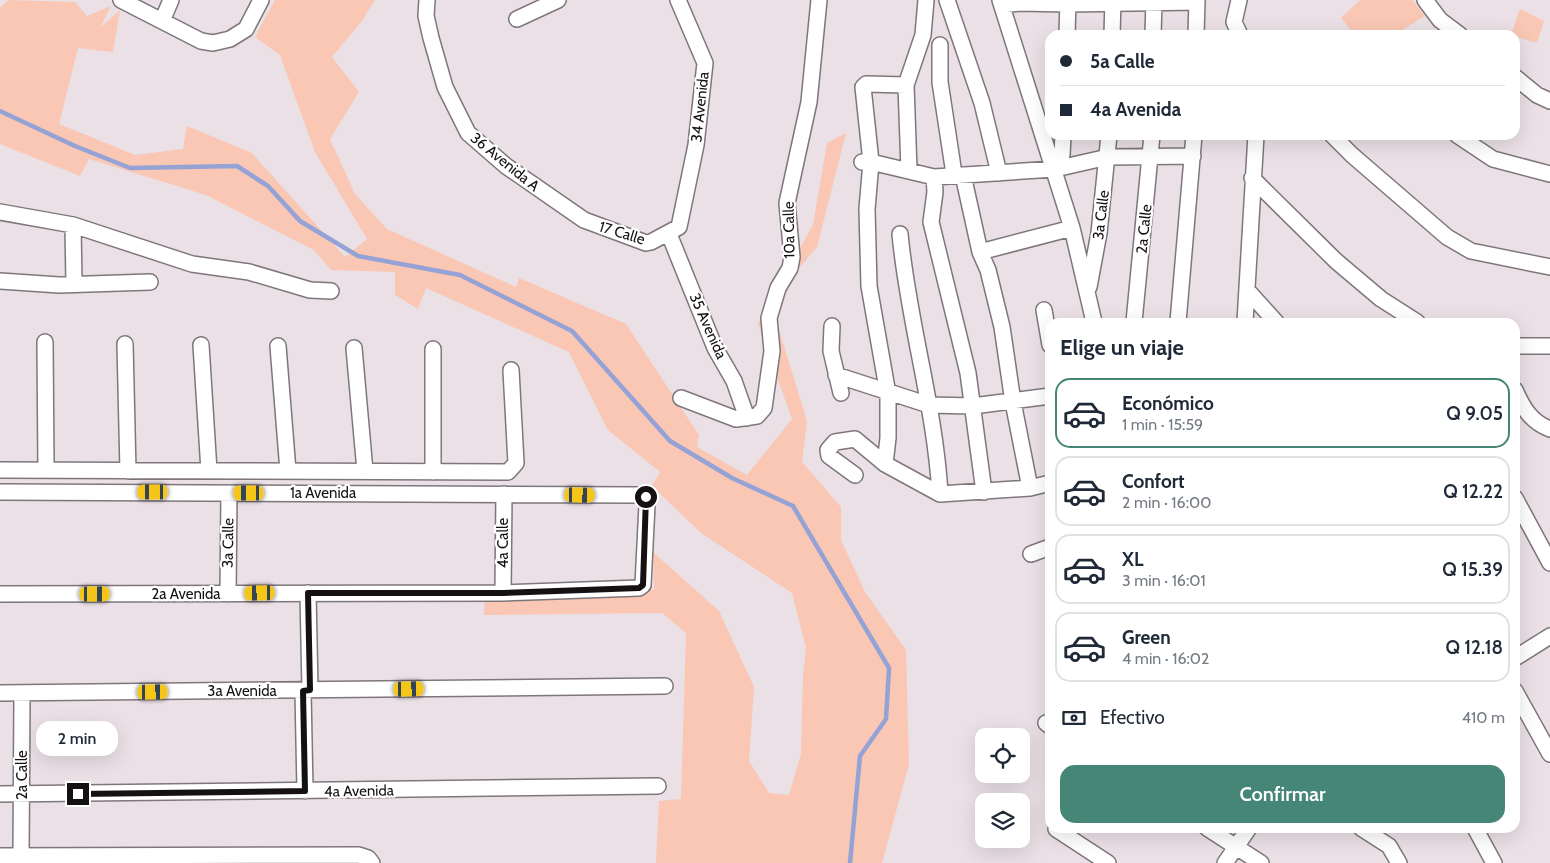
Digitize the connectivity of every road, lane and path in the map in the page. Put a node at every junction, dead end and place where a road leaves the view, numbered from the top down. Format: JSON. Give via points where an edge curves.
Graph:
{"nodes":[{"id":1,"x":121,"y":0,"type":"edge"},
{"id":2,"x":171,"y":0,"type":"edge"},
{"id":3,"x":261,"y":0,"type":"edge"},
{"id":4,"x":427,"y":0,"type":"edge"},
{"id":5,"x":558,"y":0,"type":"edge"},
{"id":6,"x":678,"y":0,"type":"edge"},
{"id":7,"x":819,"y":0,"type":"edge"},
{"id":8,"x":926,"y":0,"type":"edge"},
{"id":9,"x":947,"y":0,"type":"edge"},
{"id":10,"x":1239,"y":0,"type":"edge"},
{"id":11,"x":1425,"y":0,"type":"edge"},
{"id":12,"x":1023,"y":1,"type":"edge"},
{"id":13,"x":1113,"y":1,"type":"edge"},
{"id":14,"x":1154,"y":1,"type":"edge"},
{"id":15,"x":1197,"y":1,"type":"edge"},
{"id":16,"x":1068,"y":2,"type":"edge"},
{"id":17,"x":1001,"y":3,"type":"edge"},
{"id":18,"x":517,"y":18,"type":"dead end"},
{"id":19,"x":162,"y":21,"type":"junction"},
{"id":20,"x":1067,"y":30,"type":"edge"},
{"id":21,"x":1112,"y":30,"type":"edge"},
{"id":22,"x":1153,"y":30,"type":"edge"},
{"id":23,"x":1196,"y":30,"type":"edge"},
{"id":24,"x":1238,"y":30,"type":"edge"},
{"id":25,"x":1453,"y":30,"type":"edge"},
{"id":26,"x":940,"y":45,"type":"dead end"},
{"id":27,"x":1520,"y":81,"type":"edge"},
{"id":28,"x":906,"y":85,"type":"junction"},
{"id":29,"x":1550,"y":101,"type":"edge"},
{"id":30,"x":1045,"y":138,"type":"edge"},
{"id":31,"x":1046,"y":140,"type":"edge"},
{"id":32,"x":1063,"y":140,"type":"edge"},
{"id":33,"x":1109,"y":140,"type":"edge"},
{"id":34,"x":1152,"y":140,"type":"edge"},
{"id":35,"x":1194,"y":140,"type":"edge"},
{"id":36,"x":1256,"y":140,"type":"edge"},
{"id":37,"x":1337,"y":140,"type":"edge"},
{"id":38,"x":1464,"y":140,"type":"edge"},
{"id":39,"x":1152,"y":156,"type":"junction"},
{"id":40,"x":1193,"y":156,"type":"junction"},
{"id":41,"x":1108,"y":157,"type":"junction"},
{"id":42,"x":866,"y":162,"type":"junction"},
{"id":43,"x":1055,"y":169,"type":"junction"},
{"id":44,"x":909,"y":170,"type":"junction"},
{"id":45,"x":999,"y":173,"type":"junction"},
{"id":46,"x":1550,"y":174,"type":"edge"},
{"id":47,"x":959,"y":175,"type":"junction"},
{"id":48,"x":934,"y":176,"type":"junction"},
{"id":49,"x":1252,"y":178,"type":"junction"},
{"id":50,"x":0,"y":212,"type":"edge"},
{"id":51,"x":682,"y":219,"type":"joint"},
{"id":52,"x":584,"y":220,"type":"joint"},
{"id":53,"x":73,"y":225,"type":"junction"},
{"id":54,"x":1072,"y":228,"type":"junction"},
{"id":55,"x":669,"y":234,"type":"junction"},
{"id":56,"x":900,"y":234,"type":"dead end"},
{"id":57,"x":980,"y":252,"type":"junction"},
{"id":58,"x":1550,"y":267,"type":"edge"},
{"id":59,"x":0,"y":281,"type":"edge"},
{"id":60,"x":150,"y":282,"type":"dead end"},
{"id":61,"x":74,"y":284,"type":"junction"},
{"id":62,"x":331,"y":291,"type":"dead end"},
{"id":63,"x":1248,"y":291,"type":"junction"},
{"id":64,"x":1088,"y":294,"type":"junction"},
{"id":65,"x":1044,"y":310,"type":"dead end"},
{"id":66,"x":1045,"y":318,"type":"edge"},
{"id":67,"x":1093,"y":318,"type":"edge"},
{"id":68,"x":1134,"y":318,"type":"edge"},
{"id":69,"x":1178,"y":318,"type":"edge"},
{"id":70,"x":1245,"y":318,"type":"edge"},
{"id":71,"x":1272,"y":318,"type":"edge"},
{"id":72,"x":1411,"y":318,"type":"edge"},
{"id":73,"x":832,"y":326,"type":"dead end"},
{"id":74,"x":45,"y":342,"type":"dead end"},
{"id":75,"x":125,"y":344,"type":"dead end"},
{"id":76,"x":201,"y":345,"type":"dead end"},
{"id":77,"x":1520,"y":345,"type":"edge"},
{"id":78,"x":278,"y":346,"type":"dead end"},
{"id":79,"x":1550,"y":346,"type":"edge"},
{"id":80,"x":354,"y":348,"type":"dead end"},
{"id":81,"x":433,"y":349,"type":"dead end"},
{"id":82,"x":511,"y":370,"type":"dead end"},
{"id":83,"x":836,"y":376,"type":"junction"},
{"id":84,"x":841,"y":393,"type":"dead end"},
{"id":85,"x":888,"y":394,"type":"junction"},
{"id":86,"x":1045,"y":397,"type":"edge"},
{"id":87,"x":681,"y":398,"type":"dead end"},
{"id":88,"x":1520,"y":400,"type":"edge"},
{"id":89,"x":1012,"y":402,"type":"junction"},
{"id":90,"x":929,"y":405,"type":"junction"},
{"id":91,"x":972,"y":406,"type":"junction"},
{"id":92,"x":747,"y":418,"type":"junction"},
{"id":93,"x":1550,"y":429,"type":"edge"},
{"id":94,"x":885,"y":464,"type":"junction"},
{"id":95,"x":0,"y":470,"type":"edge"},
{"id":96,"x":46,"y":470,"type":"junction"},
{"id":97,"x":128,"y":470,"type":"junction"},
{"id":98,"x":209,"y":471,"type":"junction"},
{"id":99,"x":288,"y":471,"type":"junction"},
{"id":100,"x":365,"y":471,"type":"junction"},
{"id":101,"x":433,"y":472,"type":"junction"},
{"id":102,"x":855,"y":475,"type":"dead end"},
{"id":103,"x":1045,"y":484,"type":"edge"},
{"id":104,"x":1030,"y":488,"type":"junction"},
{"id":105,"x":0,"y":492,"type":"edge"},
{"id":106,"x":984,"y":492,"type":"junction"},
{"id":107,"x":229,"y":493,"type":"junction"},
{"id":108,"x":504,"y":494,"type":"junction"},
{"id":109,"x":940,"y":494,"type":"junction"},
{"id":110,"x":1520,"y":507,"type":"edge"},
{"id":111,"x":1045,"y":549,"type":"edge"},
{"id":112,"x":1031,"y":554,"type":"dead end"},
{"id":113,"x":1550,"y":563,"type":"edge"},
{"id":114,"x":642,"y":587,"type":"joint"},
{"id":115,"x":308,"y":593,"type":"junction"},
{"id":116,"x":503,"y":593,"type":"junction"},
{"id":117,"x":0,"y":594,"type":"edge"},
{"id":118,"x":228,"y":594,"type":"junction"},
{"id":119,"x":1550,"y":636,"type":"edge"},
{"id":120,"x":1520,"y":655,"type":"edge"},
{"id":121,"x":665,"y":686,"type":"dead end"},
{"id":122,"x":306,"y":690,"type":"junction"},
{"id":123,"x":0,"y":693,"type":"edge"},
{"id":124,"x":22,"y":693,"type":"junction"},
{"id":125,"x":1520,"y":698,"type":"edge"},
{"id":126,"x":1544,"y":731,"type":"edge"},
{"id":127,"x":1550,"y":754,"type":"edge"},
{"id":128,"x":658,"y":786,"type":"dead end"},
{"id":129,"x":305,"y":791,"type":"junction"},
{"id":130,"x":0,"y":794,"type":"edge"},
{"id":131,"x":22,"y":794,"type":"junction"},
{"id":132,"x":1062,"y":833,"type":"edge"},
{"id":133,"x":1215,"y":833,"type":"edge"},
{"id":134,"x":1246,"y":833,"type":"edge"},
{"id":135,"x":1370,"y":833,"type":"edge"},
{"id":136,"x":1478,"y":833,"type":"edge"},
{"id":137,"x":1236,"y":847,"type":"junction"},
{"id":138,"x":0,"y":856,"type":"edge"},
{"id":139,"x":21,"y":856,"type":"junction"},
{"id":140,"x":235,"y":859,"type":"edge"},
{"id":141,"x":327,"y":859,"type":"edge"},
{"id":142,"x":370,"y":860,"type":"edge"},
{"id":143,"x":1108,"y":863,"type":"edge"},
{"id":144,"x":1225,"y":863,"type":"edge"},
{"id":145,"x":1261,"y":863,"type":"edge"},
{"id":146,"x":1399,"y":863,"type":"edge"},
{"id":147,"x":1494,"y":863,"type":"edge"}],
"edges":[{"from":1,"to":19,"type":"street"},
{"from":2,"to":19,"type":"street"},
{"from":3,"to":19,"type":"street","via":[[246,29],[230,39],[213,43],[176,30]]},
{"from":4,"to":52,"type":"street","name":"36 Avenida A","via":[[426,16],[445,87],[468,133],[506,166]]},
{"from":5,"to":18,"type":"street"},
{"from":6,"to":51,"type":"street","name":"34 Avenida","via":[[704,63],[696,145]]},
{"from":7,"to":92,"type":"street","name":"10a Calle","via":[[808,102],[787,203],[792,257],[769,318],[772,351],[764,408],[757,416]]},
{"from":8,"to":28,"type":"street","via":[[923,35]]},
{"from":9,"to":45,"type":"street","via":[[982,103]]},
{"from":10,"to":24,"type":"street","via":[[1234,22]]},
{"from":11,"to":25,"type":"street","via":[[1440,20]]},
{"from":12,"to":16,"type":"street"},
{"from":12,"to":17,"type":"street"},
{"from":13,"to":14,"type":"street"},
{"from":13,"to":16,"type":"street"},
{"from":13,"to":21,"type":"street"},
{"from":14,"to":15,"type":"street"},
{"from":14,"to":22,"type":"street"},
{"from":15,"to":23,"type":"street"},
{"from":16,"to":20,"type":"street"},
{"from":17,"to":30,"type":"street"},
{"from":26,"to":47,"type":"street","via":[[940,82]]},
{"from":27,"to":29,"type":"street"},
{"from":28,"to":42,"type":"street","via":[[863,86]]},
{"from":28,"to":44,"type":"street"},
{"from":31,"to":43,"type":"street"},
{"from":32,"to":43,"type":"street","via":[[1062,155]]},
{"from":33,"to":41,"type":"street","name":"3a Calle"},
{"from":34,"to":39,"type":"street","name":"2a Calle"},
{"from":35,"to":40,"type":"street"},
{"from":36,"to":49,"type":"street"},
{"from":37,"to":58,"type":"street","via":[[1447,237],[1471,252]]},
{"from":38,"to":46,"type":"street","via":[[1492,159]]},
{"from":39,"to":40,"type":"street"},
{"from":39,"to":41,"type":"street"},
{"from":39,"to":68,"type":"street","name":"2a Calle"},
{"from":40,"to":69,"type":"street"},
{"from":41,"to":43,"type":"street"},
{"from":41,"to":64,"type":"street","name":"3a Calle"},
{"from":42,"to":44,"type":"street"},
{"from":42,"to":85,"type":"street","via":[[869,286]]},
{"from":43,"to":45,"type":"street"},
{"from":43,"to":54,"type":"street"},
{"from":44,"to":48,"type":"street"},
{"from":45,"to":47,"type":"street"},
{"from":47,"to":48,"type":"street"},
{"from":47,"to":57,"type":"street"},
{"from":48,"to":91,"type":"street","via":[[932,222],[959,332]]},
{"from":49,"to":63,"type":"street"},
{"from":49,"to":72,"type":"street","via":[[1336,261],[1381,299]]},
{"from":50,"to":53,"type":"street"},
{"from":51,"to":55,"type":"street","name":"17 Calle","via":[[679,227]]},
{"from":52,"to":55,"type":"street","name":"17 Calle","via":[[646,243]]},
{"from":53,"to":61,"type":"street"},
{"from":53,"to":62,"type":"street","via":[[192,264],[249,272],[310,290]]},
{"from":54,"to":57,"type":"street"},
{"from":54,"to":64,"type":"street"},
{"from":55,"to":92,"type":"street","name":"35 Avenida"},
{"from":56,"to":90,"type":"street","via":[[908,300]]},
{"from":57,"to":89,"type":"street","via":[[988,270],[1002,327]]},
{"from":59,"to":61,"type":"street"},
{"from":60,"to":61,"type":"street"},
{"from":63,"to":70,"type":"street"},
{"from":63,"to":71,"type":"street"},
{"from":64,"to":67,"type":"street"},
{"from":65,"to":66,"type":"street"},
{"from":73,"to":83,"type":"street","via":[[831,351]]},
{"from":74,"to":96,"type":"street"},
{"from":75,"to":97,"type":"street"},
{"from":76,"to":98,"type":"street"},
{"from":77,"to":79,"type":"street"},
{"from":78,"to":99,"type":"street"},
{"from":80,"to":100,"type":"street"},
{"from":81,"to":101,"type":"street"},
{"from":82,"to":101,"type":"street","via":[[514,467],[508,472]]},
{"from":83,"to":84,"type":"street"},
{"from":83,"to":85,"type":"street"},
{"from":85,"to":90,"type":"street"},
{"from":85,"to":94,"type":"street"},
{"from":86,"to":89,"type":"street"},
{"from":87,"to":92,"type":"street","via":[[736,419]]},
{"from":88,"to":93,"type":"street","via":[[1526,412]]},
{"from":89,"to":91,"type":"street"},
{"from":89,"to":104,"type":"street"},
{"from":90,"to":91,"type":"street"},
{"from":90,"to":109,"type":"street"},
{"from":91,"to":106,"type":"street"},
{"from":94,"to":102,"type":"street","via":[[855,439],[835,442],[828,450],[829,456]]},
{"from":94,"to":109,"type":"street"},
{"from":95,"to":96,"type":"street"},
{"from":96,"to":97,"type":"street"},
{"from":97,"to":98,"type":"street"},
{"from":98,"to":99,"type":"street"},
{"from":99,"to":100,"type":"street"},
{"from":100,"to":101,"type":"street"},
{"from":103,"to":104,"type":"street"},
{"from":104,"to":106,"type":"street"},
{"from":105,"to":107,"type":"street","name":"1a Avenida"},
{"from":106,"to":109,"type":"street"},
{"from":107,"to":108,"type":"street","name":"1a Avenida"},
{"from":107,"to":118,"type":"street","name":"3a Calle"},
{"from":108,"to":114,"type":"street","name":"1a Avenida","via":[[646,497]]},
{"from":108,"to":116,"type":"street","name":"4a Calle"},
{"from":110,"to":113,"type":"street"},
{"from":111,"to":112,"type":"street"},
{"from":114,"to":116,"type":"street","name":"2a Avenida"},
{"from":115,"to":116,"type":"street","name":"2a Avenida"},
{"from":115,"to":118,"type":"street","name":"2a Avenida"},
{"from":115,"to":122,"type":"street"},
{"from":117,"to":118,"type":"street","name":"2a Avenida"},
{"from":119,"to":120,"type":"street"},
{"from":121,"to":122,"type":"street","name":"3a Avenida"},
{"from":122,"to":124,"type":"street","name":"3a Avenida"},
{"from":122,"to":129,"type":"street"},
{"from":123,"to":124,"type":"street","name":"3a Avenida"},
{"from":124,"to":131,"type":"street","name":"2a Calle"},
{"from":125,"to":126,"type":"street"},
{"from":126,"to":127,"type":"street"},
{"from":128,"to":129,"type":"street","name":"4a Avenida"},
{"from":129,"to":131,"type":"street","name":"4a Avenida"},
{"from":130,"to":131,"type":"street","name":"4a Avenida"},
{"from":131,"to":139,"type":"street","name":"2a Calle"},
{"from":132,"to":143,"type":"street"},
{"from":133,"to":137,"type":"street"},
{"from":134,"to":137,"type":"street"},
{"from":135,"to":146,"type":"street","via":[[1389,846]]},
{"from":136,"to":147,"type":"street"},
{"from":137,"to":144,"type":"street"},
{"from":137,"to":145,"type":"street"},
{"from":138,"to":139,"type":"street"},
{"from":139,"to":140,"type":"street"},
{"from":140,"to":141,"type":"street"},
{"from":141,"to":142,"type":"street","via":[[360,854]]}]}
